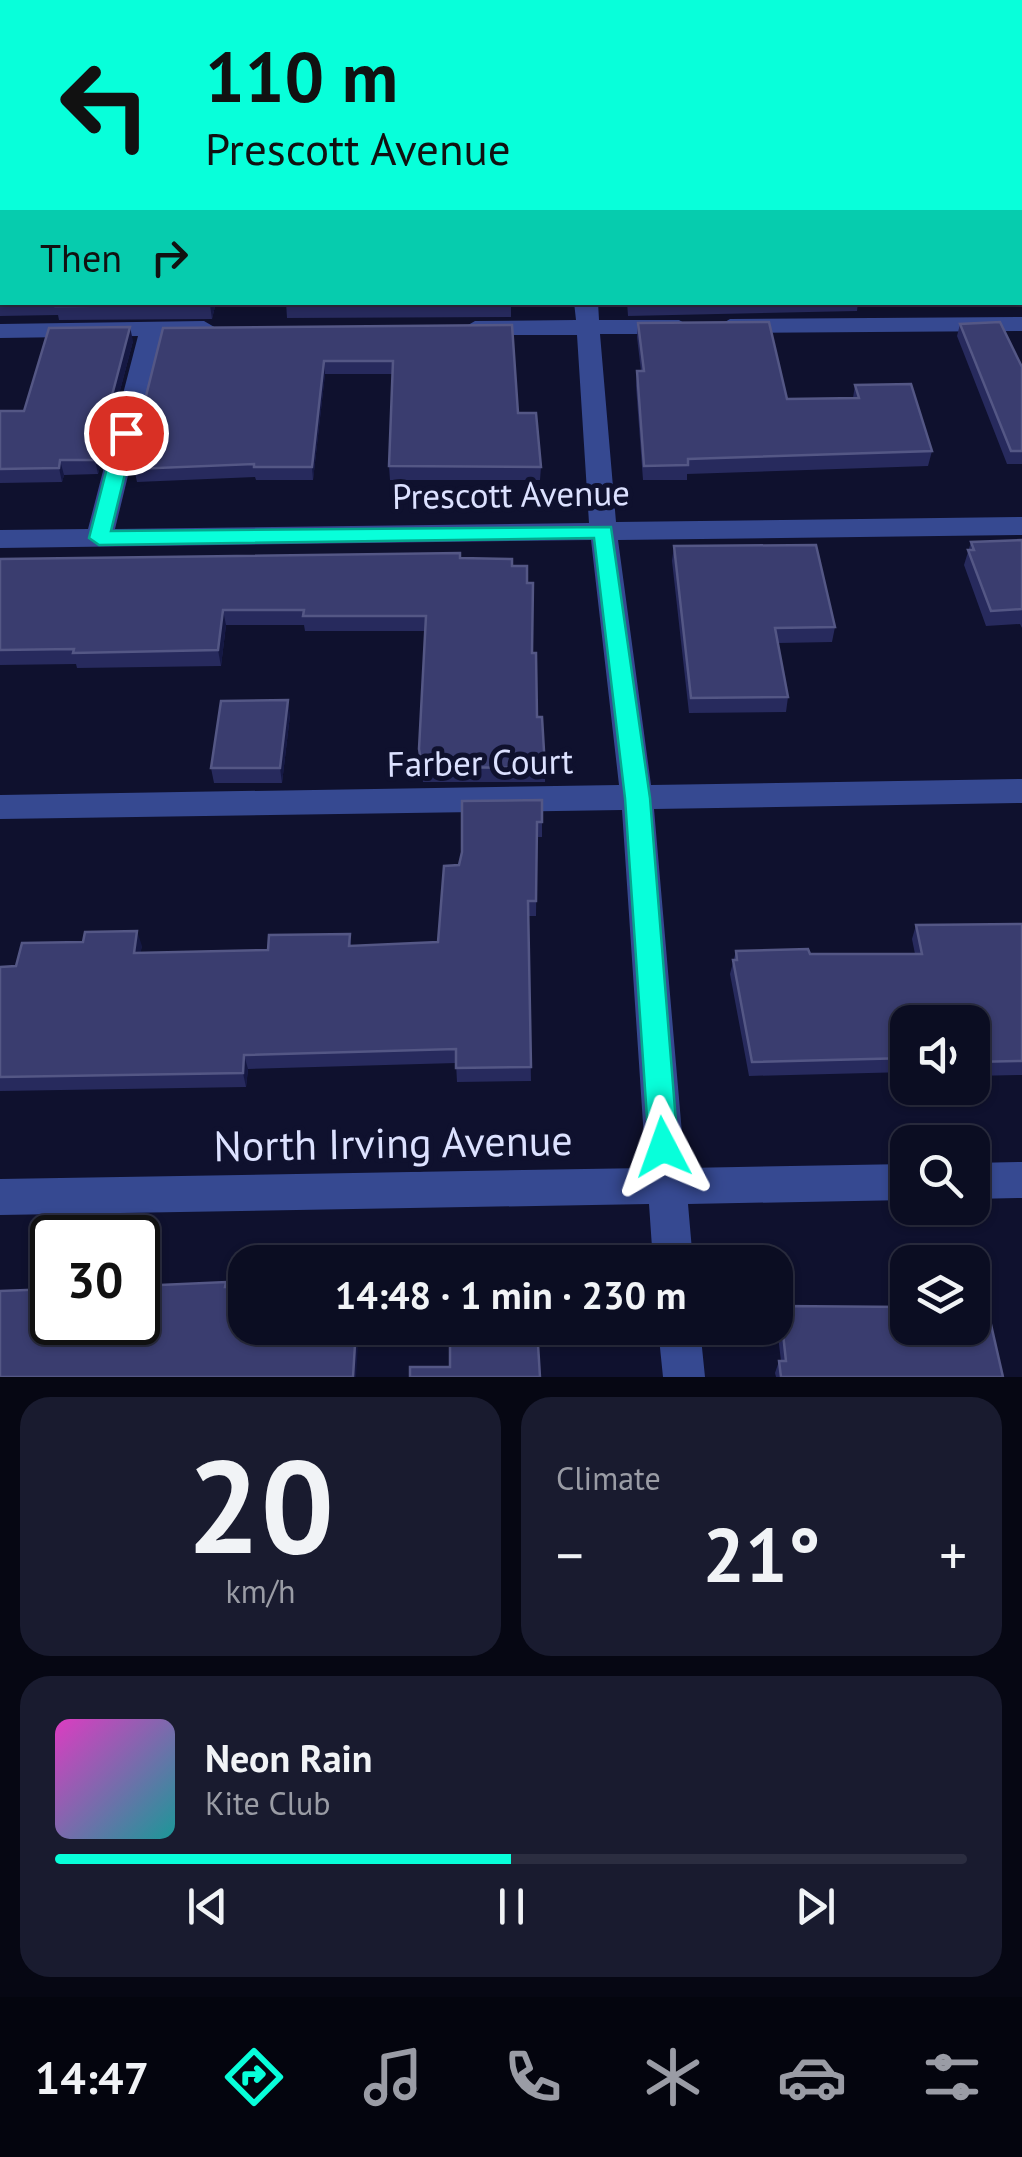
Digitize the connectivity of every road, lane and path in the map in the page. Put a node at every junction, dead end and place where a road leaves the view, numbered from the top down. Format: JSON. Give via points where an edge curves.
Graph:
{"nodes":[{"id":1,"x":588,"y":315,"type":"edge"},
{"id":2,"x":1022,"y":324,"type":"edge"},
{"id":3,"x":152,"y":328,"type":"junction"},
{"id":4,"x":231,"y":328,"type":"edge"},
{"id":5,"x":450,"y":328,"type":"edge"},
{"id":6,"x":0,"y":331,"type":"edge"},
{"id":7,"x":1022,"y":526,"type":"edge"},
{"id":8,"x":603,"y":532,"type":"junction"},
{"id":9,"x":99,"y":538,"type":"junction"},
{"id":10,"x":0,"y":539,"type":"edge"},
{"id":11,"x":1022,"y":791,"type":"edge"},
{"id":12,"x":638,"y":798,"type":"junction"},
{"id":13,"x":0,"y":808,"type":"edge"},
{"id":14,"x":1022,"y":1180,"type":"edge"},
{"id":15,"x":990,"y":1181,"type":"edge"},
{"id":16,"x":890,"y":1182,"type":"edge"},
{"id":17,"x":666,"y":1186,"type":"junction"},
{"id":18,"x":0,"y":1197,"type":"edge"},
{"id":19,"x":671,"y":1245,"type":"edge"},
{"id":20,"x":681,"y":1345,"type":"edge"},
{"id":21,"x":684,"y":1377,"type":"edge"}],
"edges":[{"from":1,"to":2,"type":"street"},
{"from":1,"to":5,"type":"street"},
{"from":1,"to":8,"type":"street"},
{"from":3,"to":4,"type":"street"},
{"from":3,"to":6,"type":"street"},
{"from":3,"to":9,"type":"street"},
{"from":7,"to":8,"type":"street","name":"Prescott Avenue"},
{"from":8,"to":9,"type":"street","name":"Prescott Avenue"},
{"from":8,"to":12,"type":"street"},
{"from":9,"to":10,"type":"street","name":"Prescott Avenue"},
{"from":11,"to":12,"type":"street","name":"Farber Court"},
{"from":12,"to":13,"type":"street","name":"Farber Court"},
{"from":12,"to":17,"type":"street"},
{"from":14,"to":15,"type":"street"},
{"from":16,"to":17,"type":"street","name":"North Irving Avenue"},
{"from":17,"to":18,"type":"street","name":"North Irving Avenue"},
{"from":17,"to":19,"type":"street"},
{"from":20,"to":21,"type":"street"}]}
